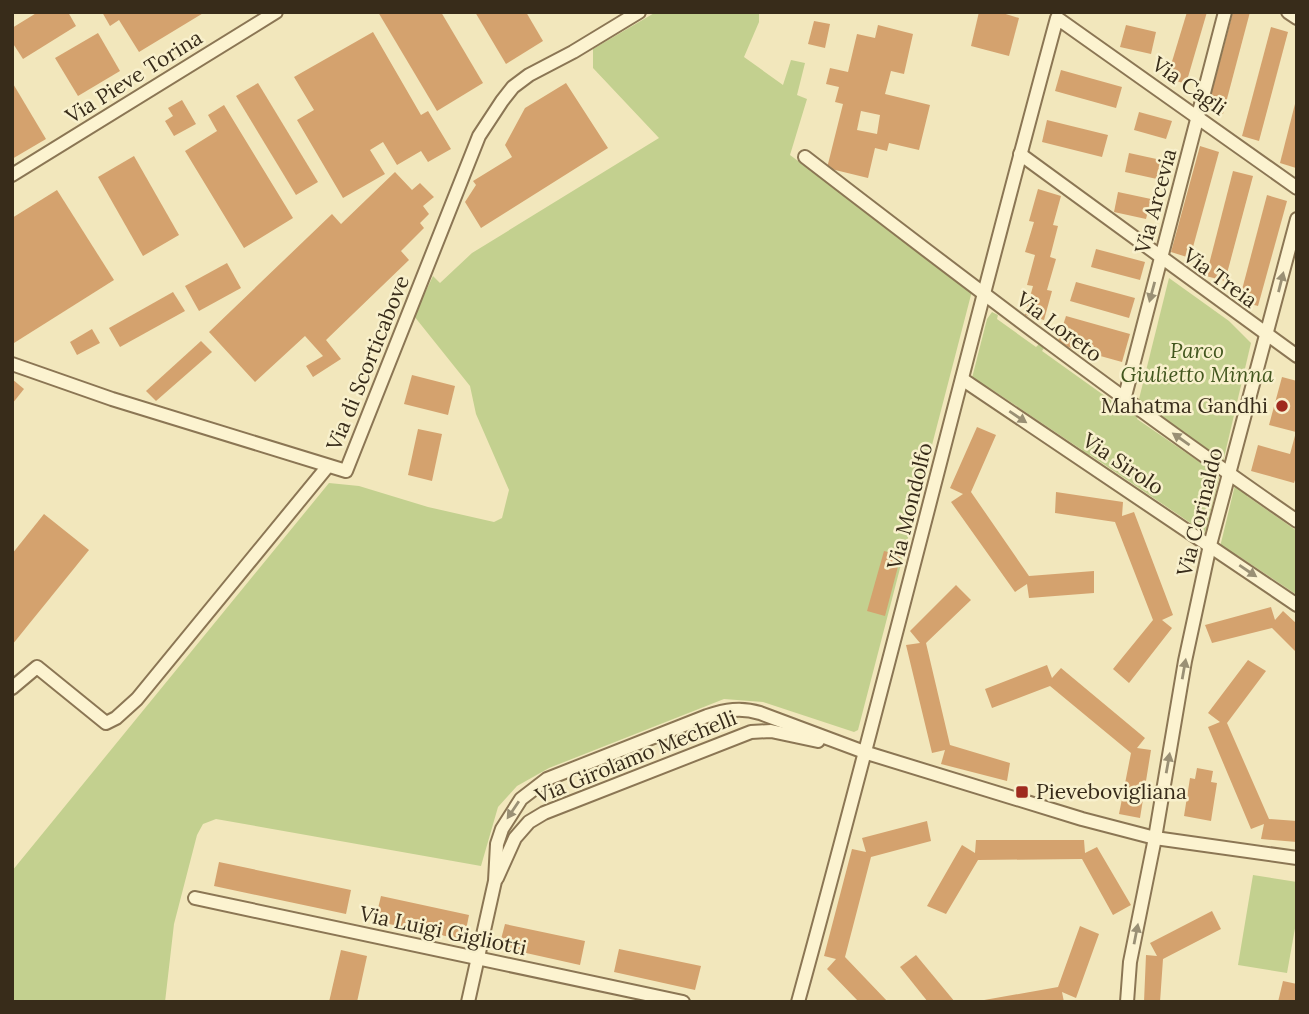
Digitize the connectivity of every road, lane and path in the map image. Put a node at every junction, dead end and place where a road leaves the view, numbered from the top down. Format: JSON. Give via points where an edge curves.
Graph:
{"nodes":[{"id":1,"x":276,"y":12,"type":"edge"},
{"id":2,"x":639,"y":12,"type":"edge"},
{"id":3,"x":1225,"y":12,"type":"edge"},
{"id":4,"x":1288,"y":12,"type":"edge"},
{"id":5,"x":1297,"y":18,"type":"edge"},
{"id":6,"x":1057,"y":19,"type":"joint"},
{"id":7,"x":1198,"y":116,"type":"junction"},
{"id":8,"x":1020,"y":153,"type":"junction"},
{"id":9,"x":805,"y":157,"type":"dead end"},
{"id":10,"x":12,"y":174,"type":"edge"},
{"id":11,"x":1297,"y":188,"type":"edge"},
{"id":12,"x":1297,"y":219,"type":"edge"},
{"id":13,"x":1161,"y":258,"type":"junction"},
{"id":14,"x":983,"y":295,"type":"junction"},
{"id":15,"x":1266,"y":336,"type":"junction"},
{"id":16,"x":1297,"y":356,"type":"edge"},
{"id":17,"x":12,"y":364,"type":"edge"},
{"id":18,"x":962,"y":379,"type":"junction"},
{"id":19,"x":1124,"y":400,"type":"junction"},
{"id":20,"x":328,"y":466,"type":"junction"},
{"id":21,"x":1229,"y":474,"type":"junction"},
{"id":22,"x":1297,"y":520,"type":"edge"},
{"id":23,"x":1210,"y":545,"type":"junction"},
{"id":24,"x":1297,"y":605,"type":"edge"},
{"id":25,"x":12,"y":688,"type":"edge"},
{"id":26,"x":867,"y":752,"type":"junction"},
{"id":27,"x":1155,"y":838,"type":"junction"},
{"id":28,"x":1297,"y":858,"type":"edge"},
{"id":29,"x":495,"y":881,"type":"junction"},
{"id":30,"x":195,"y":898,"type":"dead end"},
{"id":31,"x":477,"y":958,"type":"junction"},
{"id":32,"x":468,"y":1002,"type":"edge"},
{"id":33,"x":683,"y":1002,"type":"edge"},
{"id":34,"x":798,"y":1002,"type":"edge"},
{"id":35,"x":1127,"y":1002,"type":"edge"}],
"edges":[{"from":1,"to":10,"type":"street","name":"Via Pieve Torina"},
{"from":2,"to":20,"type":"street","name":"Via di Scorticabove","via":[[529,75],[513,87],[491,116],[345,471]]},
{"from":3,"to":7,"type":"street","name":"Via Arcevia"},
{"from":4,"to":5,"type":"street"},
{"from":6,"to":7,"type":"street","name":"Via Cagli"},
{"from":6,"to":8,"type":"street","name":"Via Mondolfo"},
{"from":7,"to":11,"type":"street","name":"Via Cagli"},
{"from":7,"to":13,"type":"street","name":"Via Arcevia"},
{"from":8,"to":13,"type":"street","name":"Via Treia"},
{"from":8,"to":14,"type":"street","name":"Via Mondolfo"},
{"from":9,"to":14,"type":"street","name":"Via Loreto"},
{"from":15,"to":12,"type":"street","name":"Via Corinaldo","one_way":true},
{"from":13,"to":15,"type":"street","name":"Via Treia"},
{"from":13,"to":19,"type":"street","name":"Via Arcevia","one_way":true},
{"from":14,"to":18,"type":"street","name":"Via Mondolfo"},
{"from":14,"to":19,"type":"street","name":"Via Loreto"},
{"from":15,"to":16,"type":"street","name":"Via Treia"},
{"from":15,"to":21,"type":"street","name":"Via Corinaldo"},
{"from":17,"to":20,"type":"street","name":"Via di Scorticabove"},
{"from":18,"to":23,"type":"street","name":"Via Sirolo","one_way":true},
{"from":18,"to":26,"type":"street","name":"Via Mondolfo"},
{"from":21,"to":19,"type":"street","name":"Via Loreto","one_way":true},
{"from":20,"to":25,"type":"street","via":[[116,718],[106,723],[37,667]]},
{"from":21,"to":22,"type":"street","name":"Via Loreto"},
{"from":21,"to":23,"type":"street","name":"Via Corinaldo"},
{"from":23,"to":24,"type":"street","name":"Via Sirolo","one_way":true},
{"from":27,"to":23,"type":"street","name":"Via Corinaldo","one_way":true},
{"from":26,"to":27,"type":"street"},
{"from":26,"to":29,"type":"street","name":"Via Girolamo Mechelli","via":[[771,731],[740,735],[535,818],[515,838]]},
{"from":26,"to":29,"type":"street","name":"Via Girolamo Mechelli","one_way":true,"via":[[748,710],[707,716],[538,784],[521,799],[502,829],[496,844]]},
{"from":26,"to":34,"type":"street","name":"Via Mondolfo"},
{"from":27,"to":28,"type":"street"},
{"from":35,"to":27,"type":"street","one_way":true,"via":[[1130,962]]},
{"from":29,"to":31,"type":"street","name":"Via Girolamo Mechelli"},
{"from":30,"to":31,"type":"street","name":"Via Luigi Gigliotti"},
{"from":31,"to":32,"type":"street","name":"Via Girolamo Mechelli"},
{"from":31,"to":33,"type":"street","name":"Via Luigi Gigliotti"}]}
